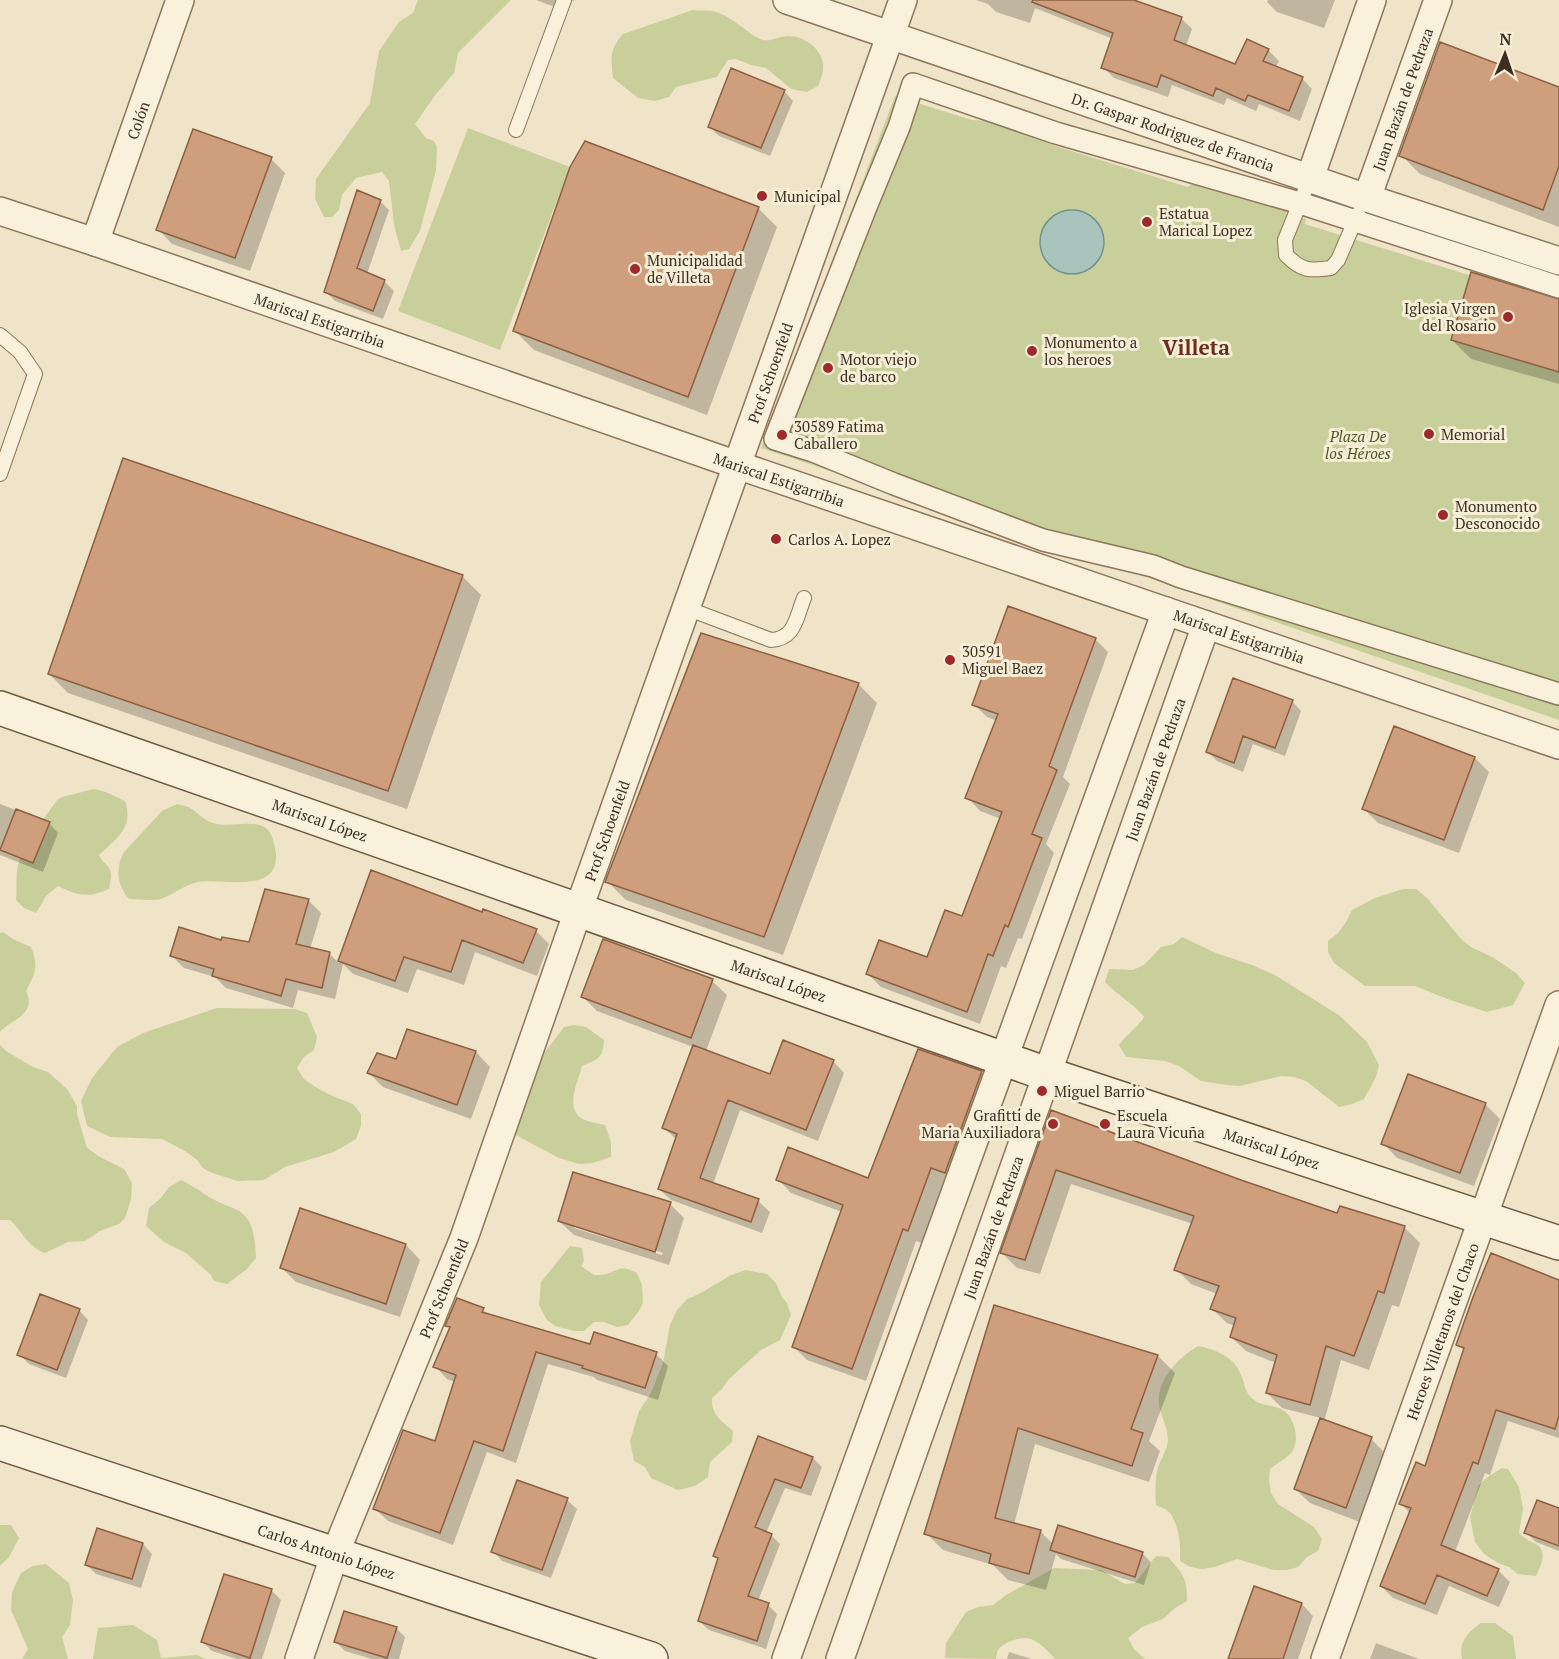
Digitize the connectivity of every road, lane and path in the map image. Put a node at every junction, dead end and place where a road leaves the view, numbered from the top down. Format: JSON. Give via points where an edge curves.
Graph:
{"nodes":[{"id":1,"x":180,"y":0,"type":"edge"},
{"id":2,"x":564,"y":0,"type":"edge"},
{"id":3,"x":787,"y":0,"type":"edge"},
{"id":4,"x":903,"y":0,"type":"edge"},
{"id":5,"x":1372,"y":0,"type":"edge"},
{"id":6,"x":1438,"y":0,"type":"edge"},
{"id":7,"x":891,"y":34,"type":"junction"},
{"id":8,"x":516,"y":130,"type":"dead end"},
{"id":9,"x":1310,"y":178,"type":"junction"},
{"id":10,"x":1300,"y":203,"type":"junction"},
{"id":11,"x":1361,"y":209,"type":"junction"},
{"id":12,"x":0,"y":211,"type":"edge"},
{"id":13,"x":95,"y":242,"type":"junction"},
{"id":14,"x":1559,"y":261,"type":"edge"},
{"id":15,"x":1559,"y":287,"type":"edge"},
{"id":16,"x":0,"y":334,"type":"edge"},
{"id":17,"x":737,"y":465,"type":"junction"},
{"id":18,"x":0,"y":474,"type":"edge"},
{"id":19,"x":804,"y":598,"type":"dead end"},
{"id":20,"x":686,"y":608,"type":"junction"},
{"id":21,"x":1166,"y":611,"type":"junction"},
{"id":22,"x":1206,"y":625,"type":"junction"},
{"id":23,"x":1559,"y":694,"type":"edge"},
{"id":24,"x":0,"y":708,"type":"edge"},
{"id":25,"x":1559,"y":745,"type":"edge"},
{"id":26,"x":578,"y":910,"type":"junction"},
{"id":27,"x":1559,"y":1005,"type":"edge"},
{"id":28,"x":1003,"y":1059,"type":"junction"},
{"id":29,"x":1047,"y":1074,"type":"junction"},
{"id":30,"x":1482,"y":1218,"type":"junction"},
{"id":31,"x":1559,"y":1243,"type":"edge"},
{"id":32,"x":0,"y":1443,"type":"edge"},
{"id":33,"x":334,"y":1554,"type":"junction"},
{"id":34,"x":299,"y":1659,"type":"edge"},
{"id":35,"x":651,"y":1659,"type":"edge"},
{"id":36,"x":786,"y":1659,"type":"edge"},
{"id":37,"x":840,"y":1659,"type":"edge"},
{"id":38,"x":1325,"y":1659,"type":"edge"}],
"edges":[{"from":1,"to":13,"type":"street","name":"Colón"},
{"from":2,"to":8,"type":"lane"},
{"from":3,"to":7,"type":"street","name":"Dr. Gaspar Rodriguez de Francia"},
{"from":4,"to":7,"type":"street","name":"Prof Schoenfeld"},
{"from":5,"to":9,"type":"street"},
{"from":6,"to":11,"type":"street","name":"Juan Bazán de Pedraza"},
{"from":7,"to":9,"type":"street","name":"Dr. Gaspar Rodriguez de Francia"},
{"from":7,"to":17,"type":"street","name":"Prof Schoenfeld"},
{"from":9,"to":10,"type":"lane"},
{"from":9,"to":11,"type":"street","name":"Dr. Gaspar Rodriguez de Francia"},
{"from":10,"to":11,"type":"street"},
{"from":10,"to":11,"type":"lane","via":[[1285,240],[1286,255],[1306,270],[1331,268]]},
{"from":10,"to":23,"type":"street","via":[[1056,133],[913,84],[775,439],[813,450],[1043,540],[1153,566]]},
{"from":11,"to":14,"type":"street","name":"Dr. Gaspar Rodriguez de Francia"},
{"from":11,"to":15,"type":"street"},
{"from":12,"to":13,"type":"street","name":"Mariscal Estigarribia"},
{"from":13,"to":17,"type":"street","name":"Mariscal Estigarribia"},
{"from":16,"to":18,"type":"lane","via":[[20,352],[35,374]]},
{"from":17,"to":20,"type":"street","name":"Prof Schoenfeld"},
{"from":17,"to":21,"type":"street","name":"Mariscal Estigarribia"},
{"from":19,"to":20,"type":"lane","via":[[790,634],[780,640]]},
{"from":20,"to":26,"type":"street","name":"Prof Schoenfeld"},
{"from":21,"to":22,"type":"street","name":"Mariscal Estigarribia"},
{"from":21,"to":28,"type":"street"},
{"from":22,"to":25,"type":"street","name":"Mariscal Estigarribia"},
{"from":22,"to":29,"type":"street","name":"Juan Bazán de Pedraza"},
{"from":24,"to":26,"type":"main road","name":"Mariscal López"},
{"from":26,"to":28,"type":"main road","name":"Mariscal López"},
{"from":26,"to":33,"type":"street","name":"Prof Schoenfeld","via":[[464,1238]]},
{"from":27,"to":30,"type":"street","name":"Heroes Villetanos del Chaco"},
{"from":28,"to":29,"type":"main road","name":"Mariscal López"},
{"from":28,"to":36,"type":"street"},
{"from":29,"to":30,"type":"main road","name":"Mariscal López"},
{"from":29,"to":37,"type":"street","name":"Juan Bazán de Pedraza"},
{"from":30,"to":31,"type":"main road","name":"Mariscal López"},
{"from":30,"to":38,"type":"street","name":"Heroes Villetanos del Chaco"},
{"from":32,"to":33,"type":"main road","name":"Carlos Antonio López"},
{"from":33,"to":34,"type":"street","name":"Prof Schoenfeld"},
{"from":33,"to":35,"type":"main road","name":"Carlos Antonio López"}]}
